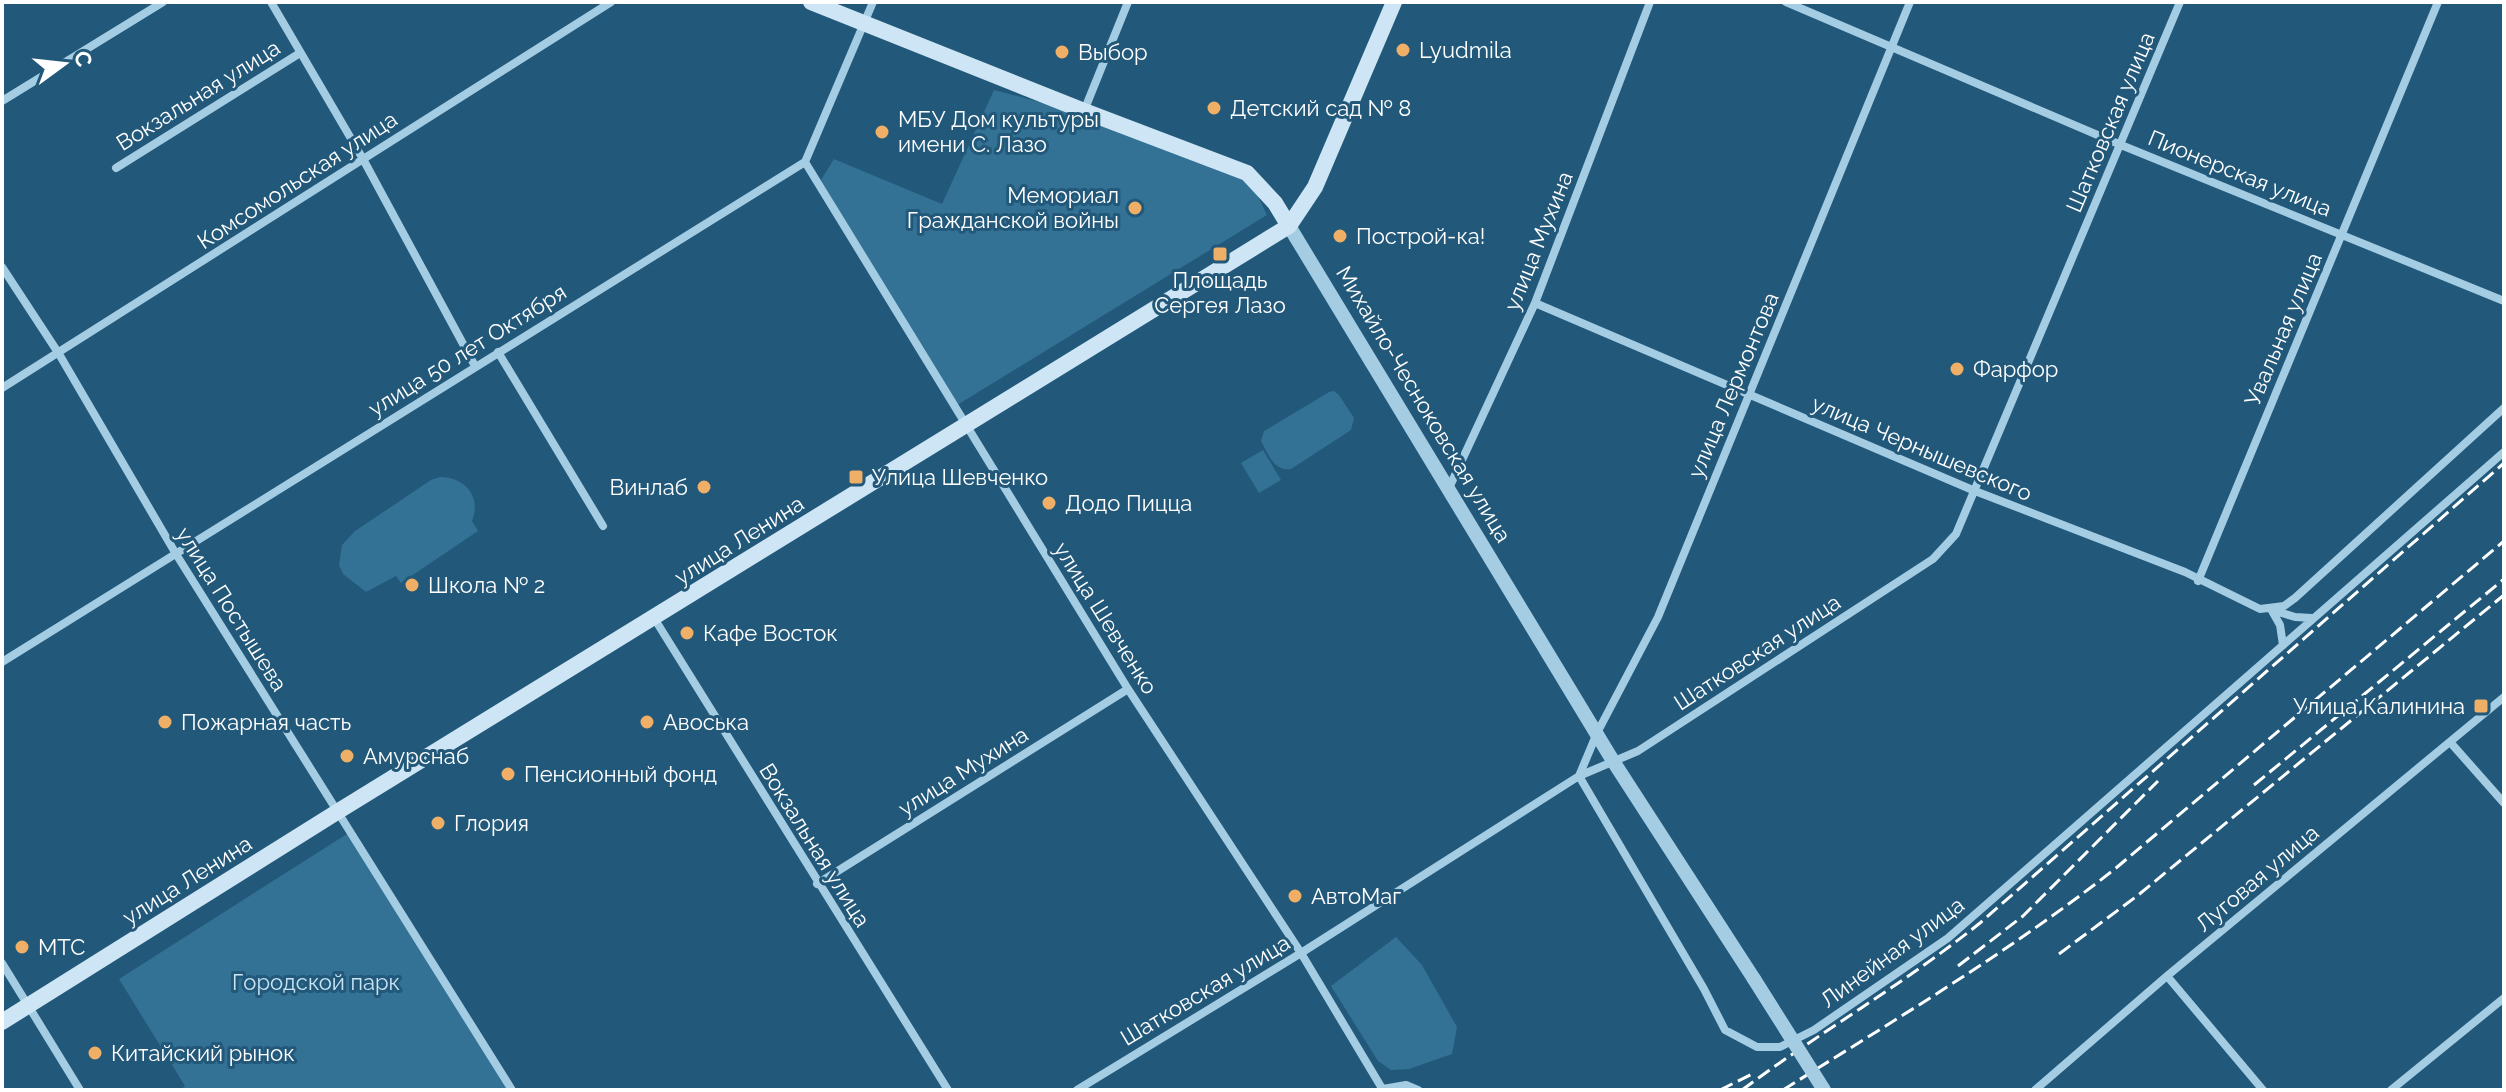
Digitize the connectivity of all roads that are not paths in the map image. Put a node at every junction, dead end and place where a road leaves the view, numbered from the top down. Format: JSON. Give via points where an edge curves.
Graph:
{"nodes":[{"id":1,"x":163,"y":2,"type":"edge"},
{"id":2,"x":271,"y":2,"type":"edge"},
{"id":3,"x":611,"y":2,"type":"edge"},
{"id":4,"x":811,"y":2,"type":"edge"},
{"id":5,"x":873,"y":2,"type":"edge"},
{"id":6,"x":1128,"y":2,"type":"edge"},
{"id":7,"x":1394,"y":2,"type":"edge"},
{"id":8,"x":1650,"y":2,"type":"edge"},
{"id":9,"x":1786,"y":2,"type":"edge"},
{"id":10,"x":1910,"y":2,"type":"edge"},
{"id":11,"x":2180,"y":2,"type":"edge"},
{"id":12,"x":2438,"y":2,"type":"edge"},
{"id":13,"x":864,"y":24,"type":"junction"},
{"id":14,"x":1892,"y":46,"type":"junction"},
{"id":15,"x":300,"y":53,"type":"junction"},
{"id":16,"x":2,"y":101,"type":"edge"},
{"id":17,"x":1084,"y":111,"type":"junction"},
{"id":18,"x":2121,"y":145,"type":"junction"},
{"id":19,"x":363,"y":159,"type":"junction"},
{"id":20,"x":805,"y":162,"type":"junction"},
{"id":21,"x":116,"y":168,"type":"dead end"},
{"id":22,"x":1289,"y":226,"type":"junction"},
{"id":23,"x":2342,"y":234,"type":"junction"},
{"id":24,"x":2,"y":267,"type":"edge"},
{"id":25,"x":2504,"y":301,"type":"edge"},
{"id":26,"x":1535,"y":303,"type":"junction"},
{"id":27,"x":498,"y":352,"type":"junction"},
{"id":28,"x":59,"y":354,"type":"junction"},
{"id":29,"x":475,"y":366,"type":"junction"},
{"id":30,"x":2,"y":388,"type":"edge"},
{"id":31,"x":1748,"y":393,"type":"junction"},
{"id":32,"x":2504,"y":408,"type":"edge"},
{"id":33,"x":966,"y":426,"type":"junction"},
{"id":34,"x":2504,"y":452,"type":"edge"},
{"id":35,"x":1449,"y":488,"type":"junction"},
{"id":36,"x":1975,"y":491,"type":"junction"},
{"id":37,"x":603,"y":526,"type":"dead end"},
{"id":38,"x":176,"y":554,"type":"junction"},
{"id":39,"x":2198,"y":581,"type":"junction"},
{"id":40,"x":2271,"y":609,"type":"junction"},
{"id":41,"x":654,"y":618,"type":"junction"},
{"id":42,"x":2312,"y":618,"type":"junction"},
{"id":43,"x":2283,"y":645,"type":"junction"},
{"id":44,"x":2,"y":662,"type":"edge"},
{"id":45,"x":1128,"y":689,"type":"junction"},
{"id":46,"x":2504,"y":697,"type":"edge"},
{"id":47,"x":1597,"y":733,"type":"junction"},
{"id":48,"x":2450,"y":742,"type":"junction"},
{"id":49,"x":1613,"y":761,"type":"junction"},
{"id":50,"x":1579,"y":776,"type":"junction"},
{"id":51,"x":2504,"y":803,"type":"edge"},
{"id":52,"x":337,"y":812,"type":"junction"},
{"id":53,"x":817,"y":884,"type":"junction"},
{"id":54,"x":1301,"y":953,"type":"junction"},
{"id":55,"x":2,"y":963,"type":"edge"},
{"id":56,"x":2167,"y":976,"type":"junction"},
{"id":57,"x":2504,"y":998,"type":"edge"},
{"id":58,"x":28,"y":1005,"type":"junction"},
{"id":59,"x":2,"y":1022,"type":"edge"},
{"id":60,"x":80,"y":1090,"type":"edge"},
{"id":61,"x":512,"y":1090,"type":"edge"},
{"id":62,"x":948,"y":1090,"type":"edge"},
{"id":63,"x":1077,"y":1090,"type":"edge"},
{"id":64,"x":1383,"y":1090,"type":"edge"},
{"id":65,"x":1418,"y":1090,"type":"edge"},
{"id":66,"x":1824,"y":1090,"type":"edge"},
{"id":67,"x":2035,"y":1090,"type":"edge"},
{"id":68,"x":2263,"y":1090,"type":"edge"},
{"id":69,"x":2391,"y":1090,"type":"edge"}],
"edges":[{"from":1,"to":16,"type":"street"},
{"from":2,"to":15,"type":"street","name":"Вокзальная улица"},
{"from":3,"to":19,"type":"street","name":"Комсомольская улица"},
{"from":4,"to":13,"type":"main road","name":"Михайло-Чесноковская улица"},
{"from":5,"to":13,"type":"street"},
{"from":6,"to":17,"type":"street"},
{"from":7,"to":22,"type":"main road","name":"улица Ленина","via":[[1315,187]]},
{"from":8,"to":26,"type":"street","name":"улица Мухина"},
{"from":9,"to":14,"type":"street","name":"Пионерская улица"},
{"from":10,"to":14,"type":"street","name":"улица Лермонтова"},
{"from":11,"to":18,"type":"street","name":"Шатковская улица"},
{"from":12,"to":23,"type":"street","name":"Увальная улица"},
{"from":13,"to":17,"type":"main road","name":"Михайло-Чесноковская улица"},
{"from":13,"to":20,"type":"street"},
{"from":14,"to":18,"type":"street","name":"Пионерская улица"},
{"from":14,"to":31,"type":"street","name":"улица Лермонтова"},
{"from":15,"to":19,"type":"street","name":"Вокзальная улица"},
{"from":15,"to":21,"type":"street","name":"Вокзальная улица"},
{"from":17,"to":22,"type":"main road","name":"Михайло-Чесноковская улица","via":[[1247,173]]},
{"from":18,"to":23,"type":"street","name":"Пионерская улица"},
{"from":18,"to":36,"type":"street","name":"Шатковская улица"},
{"from":19,"to":28,"type":"street","name":"Комсомольская улица"},
{"from":19,"to":29,"type":"street","name":"Вокзальная улица"},
{"from":20,"to":27,"type":"street","name":"улица 50 лет Октября"},
{"from":20,"to":33,"type":"street","name":"улица Шевченко"},
{"from":22,"to":33,"type":"main road","name":"улица Ленина"},
{"from":22,"to":35,"type":"street","name":"Михайло-Чесноковская улица"},
{"from":23,"to":25,"type":"street","name":"Пионерская улица"},
{"from":23,"to":39,"type":"street","name":"Увальная улица"},
{"from":24,"to":28,"type":"street","name":"улица Постышева"},
{"from":26,"to":31,"type":"street","name":"улица Чернышевского"},
{"from":26,"to":35,"type":"street","name":"улица Мухина"},
{"from":27,"to":29,"type":"street","name":"улица 50 лет Октября"},
{"from":27,"to":37,"type":"street"},
{"from":28,"to":30,"type":"street","name":"Комсомольская улица"},
{"from":28,"to":38,"type":"street","name":"улица Постышева"},
{"from":29,"to":38,"type":"street","name":"улица 50 лет Октября"},
{"from":31,"to":36,"type":"street","name":"улица Чернышевского"},
{"from":31,"to":47,"type":"street","name":"улица Лермонтова","via":[[1658,617]]},
{"from":32,"to":40,"type":"street","via":[[2295,598]]},
{"from":33,"to":41,"type":"main road","name":"улица Ленина"},
{"from":33,"to":45,"type":"street","name":"улица Шевченко"},
{"from":34,"to":42,"type":"street","name":"Линейная улица"},
{"from":35,"to":47,"type":"street","name":"Михайло-Чесноковская улица"},
{"from":36,"to":39,"type":"street","name":"улица Чернышевского"},
{"from":36,"to":49,"type":"street","name":"Шатковская улица","via":[[1956,534],[1933,559],[1638,751]]},
{"from":38,"to":44,"type":"street","name":"улица 50 лет Октября"},
{"from":38,"to":52,"type":"street","name":"улица Постышева"},
{"from":39,"to":40,"type":"street","name":"улица Чернышевского"},
{"from":40,"to":42,"type":"street","name":"улица Чернышевского"},
{"from":40,"to":43,"type":"street"},
{"from":41,"to":52,"type":"main road","name":"улица Ленина"},
{"from":41,"to":53,"type":"street","name":"Вокзальная улица"},
{"from":42,"to":43,"type":"street","name":"Линейная улица"},
{"from":43,"to":50,"type":"street","name":"Линейная улица","via":[[1948,938],[1827,1022],[1780,1047],[1757,1047],[1725,1030]]},
{"from":45,"to":53,"type":"street","name":"улица Мухина"},
{"from":45,"to":54,"type":"street","name":"улица Шевченко"},
{"from":46,"to":48,"type":"street","name":"Луговая улица"},
{"from":47,"to":49,"type":"street","name":"Михайло-Чесноковская улица"},
{"from":47,"to":50,"type":"street","name":"улица Лермонтова"},
{"from":48,"to":51,"type":"street"},
{"from":48,"to":56,"type":"street","name":"Луговая улица"},
{"from":49,"to":50,"type":"street","name":"Шатковская улица"},
{"from":49,"to":66,"type":"street","name":"Михайло-Чесноковская улица","bridge":true},
{"from":50,"to":54,"type":"street","name":"Шатковская улица"},
{"from":52,"to":58,"type":"main road","name":"улица Ленина"},
{"from":52,"to":61,"type":"street","name":"улица Постышева"},
{"from":53,"to":62,"type":"street","name":"Вокзальная улица"},
{"from":54,"to":63,"type":"street","name":"Шатковская улица"},
{"from":54,"to":64,"type":"street","name":"улица Шевченко"},
{"from":55,"to":58,"type":"street"},
{"from":56,"to":67,"type":"street","name":"Луговая улица"},
{"from":56,"to":68,"type":"street"},
{"from":57,"to":69,"type":"street"},
{"from":58,"to":59,"type":"main road","name":"улица Ленина"},
{"from":58,"to":60,"type":"street"},
{"from":64,"to":65,"type":"street","name":"улица Шевченко","via":[[1406,1085]]}]}
